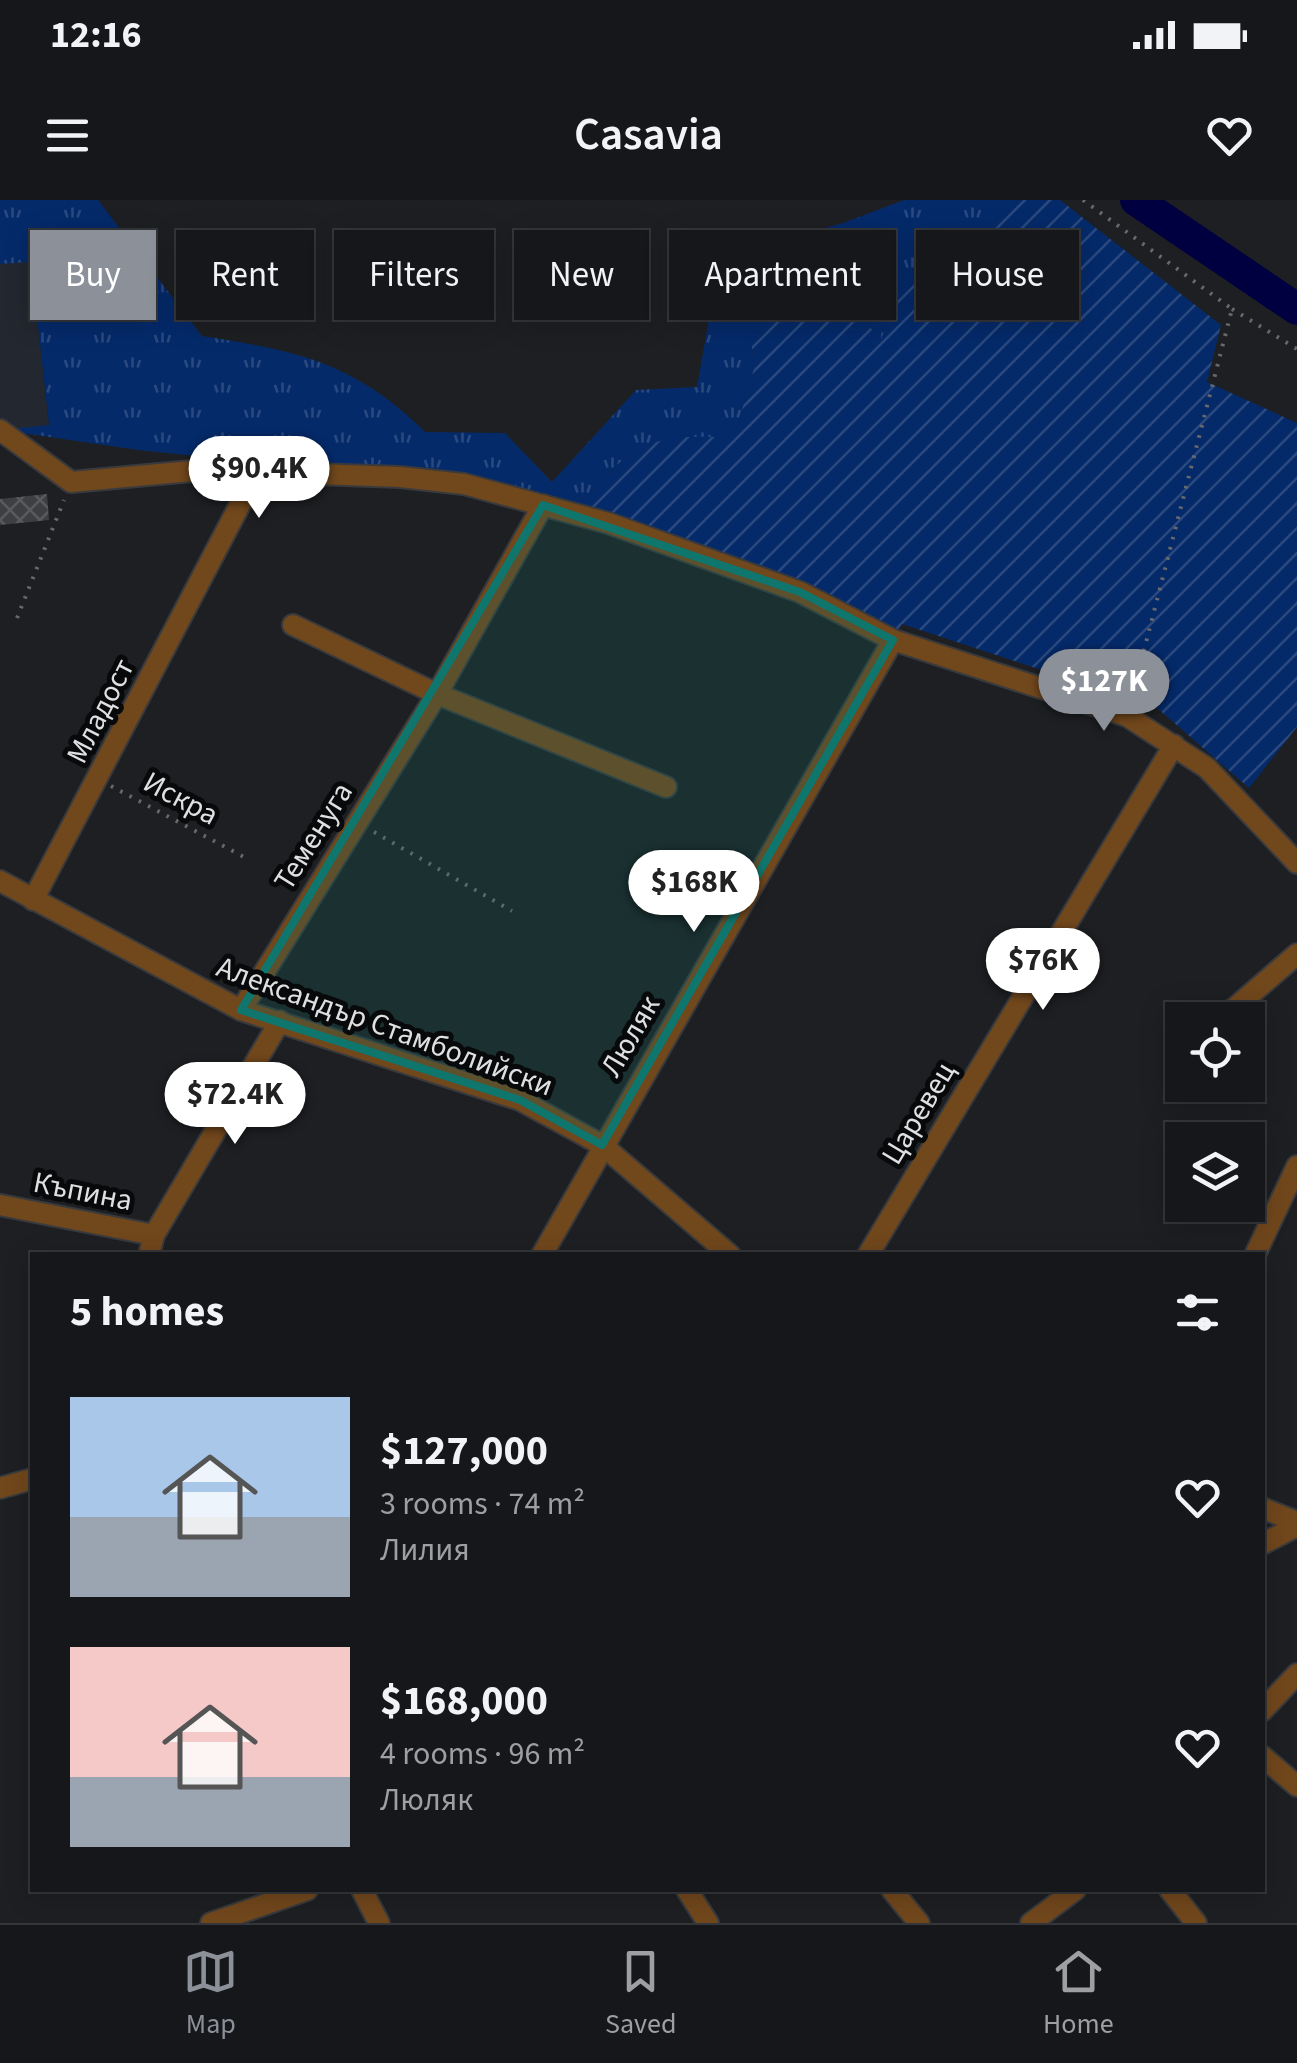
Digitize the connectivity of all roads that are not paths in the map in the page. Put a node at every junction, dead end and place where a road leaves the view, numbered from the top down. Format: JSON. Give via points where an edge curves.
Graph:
{"nodes":[{"id":1,"x":0,"y":430,"type":"edge"},
{"id":2,"x":256,"y":472,"type":"junction"},
{"id":3,"x":543,"y":505,"type":"junction"},
{"id":4,"x":292,"y":625,"type":"dead end"},
{"id":5,"x":893,"y":640,"type":"junction"},
{"id":6,"x":436,"y":694,"type":"junction"},
{"id":7,"x":1174,"y":745,"type":"junction"},
{"id":8,"x":666,"y":787,"type":"dead end"},
{"id":9,"x":1297,"y":863,"type":"edge"},
{"id":10,"x":0,"y":881,"type":"edge"},
{"id":11,"x":33,"y":900,"type":"junction"},
{"id":12,"x":1297,"y":954,"type":"edge"},
{"id":13,"x":1242,"y":1002,"type":"edge"},
{"id":14,"x":241,"y":1010,"type":"junction"},
{"id":15,"x":280,"y":1020,"type":"junction"},
{"id":16,"x":602,"y":1145,"type":"junction"},
{"id":17,"x":1297,"y":1166,"type":"edge"},
{"id":18,"x":0,"y":1205,"type":"edge"},
{"id":19,"x":152,"y":1245,"type":"edge"},
{"id":20,"x":544,"y":1252,"type":"edge"},
{"id":21,"x":727,"y":1252,"type":"edge"},
{"id":22,"x":870,"y":1252,"type":"edge"},
{"id":23,"x":1256,"y":1252,"type":"edge"},
{"id":24,"x":30,"y":1480,"type":"edge"},
{"id":25,"x":0,"y":1488,"type":"edge"},
{"id":26,"x":1265,"y":1509,"type":"edge"},
{"id":27,"x":1297,"y":1524,"type":"edge"},
{"id":28,"x":1265,"y":1542,"type":"edge"},
{"id":29,"x":1297,"y":1674,"type":"edge"},
{"id":30,"x":1265,"y":1708,"type":"edge"},
{"id":31,"x":1265,"y":1759,"type":"edge"},
{"id":32,"x":1297,"y":1786,"type":"edge"},
{"id":33,"x":301,"y":1892,"type":"edge"},
{"id":34,"x":363,"y":1892,"type":"edge"},
{"id":35,"x":688,"y":1892,"type":"edge"},
{"id":36,"x":894,"y":1892,"type":"edge"},
{"id":37,"x":1072,"y":1892,"type":"edge"},
{"id":38,"x":1172,"y":1892,"type":"edge"},
{"id":39,"x":211,"y":1923,"type":"edge"},
{"id":40,"x":379,"y":1923,"type":"edge"},
{"id":41,"x":708,"y":1923,"type":"edge"},
{"id":42,"x":919,"y":1923,"type":"edge"},
{"id":43,"x":1031,"y":1923,"type":"edge"},
{"id":44,"x":1196,"y":1923,"type":"edge"}],
"edges":[{"from":1,"to":2,"type":"street","via":[[71,482]]},
{"from":2,"to":3,"type":"street","via":[[464,484]]},
{"from":2,"to":11,"type":"street","name":"Младост"},
{"from":3,"to":5,"type":"street","via":[[800,592]]},
{"from":3,"to":6,"type":"street","name":"Теменуга"},
{"from":4,"to":6,"type":"street"},
{"from":5,"to":7,"type":"street","via":[[1127,716]]},
{"from":5,"to":16,"type":"street","name":"Люляк"},
{"from":6,"to":8,"type":"street"},
{"from":6,"to":14,"type":"street","name":"Теменуга"},
{"from":7,"to":9,"type":"street","via":[[1241,800]]},
{"from":7,"to":22,"type":"street","name":"Царевец"},
{"from":10,"to":11,"type":"street","name":"Александър Стамболийски"},
{"from":11,"to":14,"type":"street","name":"Александър Стамболийски"},
{"from":12,"to":13,"type":"street"},
{"from":14,"to":15,"type":"street","name":"Александър Стамболийски"},
{"from":15,"to":16,"type":"street","name":"Александър Стамболийски","via":[[520,1100]]},
{"from":15,"to":19,"type":"street"},
{"from":16,"to":20,"type":"street","name":"Люляк"},
{"from":16,"to":21,"type":"street","name":"Александър Стамболийски"},
{"from":17,"to":23,"type":"street"},
{"from":18,"to":19,"type":"street","name":"Къпина"},
{"from":24,"to":25,"type":"street"},
{"from":26,"to":27,"type":"street"},
{"from":27,"to":28,"type":"street"},
{"from":29,"to":30,"type":"street"},
{"from":31,"to":32,"type":"street"},
{"from":33,"to":39,"type":"street"},
{"from":34,"to":40,"type":"street"},
{"from":35,"to":41,"type":"street"},
{"from":36,"to":42,"type":"street"},
{"from":37,"to":43,"type":"street"},
{"from":38,"to":44,"type":"street"}]}
